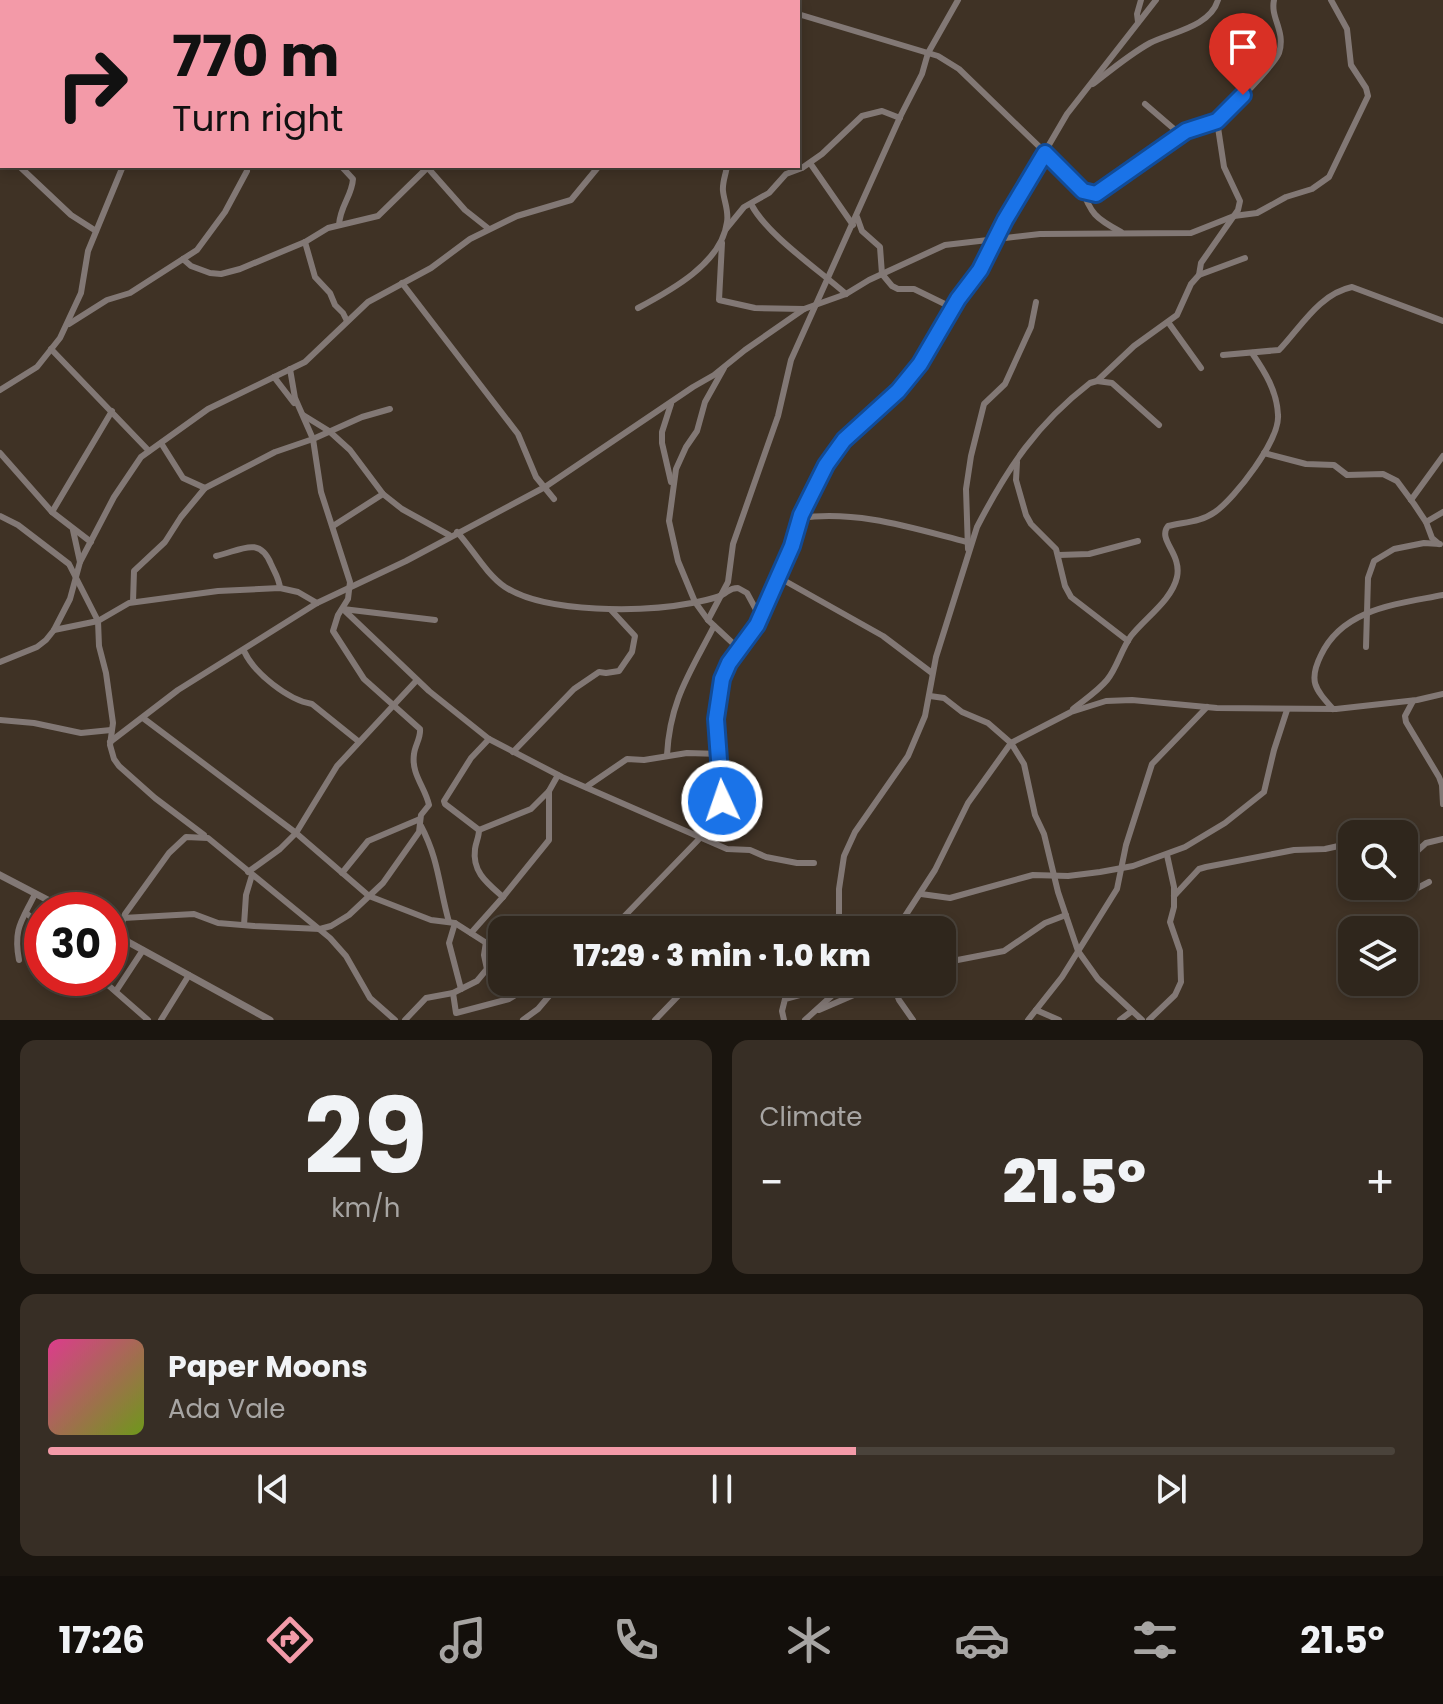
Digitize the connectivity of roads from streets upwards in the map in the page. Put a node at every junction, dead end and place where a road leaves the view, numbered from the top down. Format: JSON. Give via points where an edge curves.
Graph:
{"nodes":[{"id":1,"x":958,"y":0,"type":"edge"},
{"id":2,"x":1141,"y":0,"type":"edge"},
{"id":3,"x":1156,"y":0,"type":"edge"},
{"id":4,"x":1218,"y":0,"type":"edge"},
{"id":5,"x":1274,"y":0,"type":"edge"},
{"id":6,"x":1331,"y":0,"type":"edge"},
{"id":7,"x":800,"y":15,"type":"edge"},
{"id":8,"x":1138,"y":22,"type":"junction"},
{"id":9,"x":928,"y":53,"type":"junction"},
{"id":10,"x":1084,"y":92,"type":"junction"},
{"id":11,"x":1145,"y":104,"type":"dead end"},
{"id":12,"x":900,"y":118,"type":"junction"},
{"id":13,"x":1217,"y":121,"type":"junction"},
{"id":14,"x":1181,"y":135,"type":"junction"},
{"id":15,"x":1045,"y":153,"type":"junction"},
{"id":16,"x":810,"y":163,"type":"junction"},
{"id":17,"x":21,"y":168,"type":"edge"},
{"id":18,"x":122,"y":168,"type":"edge"},
{"id":19,"x":343,"y":168,"type":"edge"},
{"id":20,"x":426,"y":168,"type":"edge"},
{"id":21,"x":428,"y":168,"type":"edge"},
{"id":22,"x":597,"y":168,"type":"edge"},
{"id":23,"x":727,"y":168,"type":"edge"},
{"id":24,"x":799,"y":168,"type":"edge"},
{"id":25,"x":800,"y":168,"type":"edge"},
{"id":26,"x":247,"y":171,"type":"dead end"},
{"id":27,"x":1083,"y":191,"type":"junction"},
{"id":28,"x":751,"y":204,"type":"junction"},
{"id":29,"x":1234,"y":216,"type":"junction"},
{"id":30,"x":857,"y":217,"type":"junction"},
{"id":31,"x":339,"y":225,"type":"junction"},
{"id":32,"x":853,"y":225,"type":"junction"},
{"id":33,"x":489,"y":229,"type":"junction"},
{"id":34,"x":96,"y":231,"type":"junction"},
{"id":35,"x":724,"y":232,"type":"junction"},
{"id":36,"x":1121,"y":232,"type":"junction"},
{"id":37,"x":995,"y":240,"type":"junction"},
{"id":38,"x":305,"y":242,"type":"junction"},
{"id":39,"x":1245,"y":258,"type":"dead end"},
{"id":40,"x":183,"y":259,"type":"junction"},
{"id":41,"x":882,"y":274,"type":"junction"},
{"id":42,"x":1199,"y":275,"type":"junction"},
{"id":43,"x":827,"y":277,"type":"junction"},
{"id":44,"x":402,"y":283,"type":"junction"},
{"id":45,"x":846,"y":294,"type":"junction"},
{"id":46,"x":1036,"y":302,"type":"dead end"},
{"id":47,"x":815,"y":304,"type":"junction"},
{"id":48,"x":638,"y":308,"type":"dead end"},
{"id":49,"x":953,"y":308,"type":"junction"},
{"id":50,"x":804,"y":309,"type":"junction"},
{"id":51,"x":347,"y":321,"type":"junction"},
{"id":52,"x":1443,"y":321,"type":"edge"},
{"id":53,"x":1168,"y":322,"type":"junction"},
{"id":54,"x":66,"y":326,"type":"junction"},
{"id":55,"x":51,"y":349,"type":"junction"},
{"id":56,"x":1252,"y":353,"type":"junction"},
{"id":57,"x":1223,"y":355,"type":"dead end"},
{"id":58,"x":724,"y":368,"type":"junction"},
{"id":59,"x":1201,"y":368,"type":"dead end"},
{"id":60,"x":290,"y":369,"type":"junction"},
{"id":61,"x":274,"y":377,"type":"junction"},
{"id":62,"x":1097,"y":381,"type":"junction"},
{"id":63,"x":0,"y":390,"type":"edge"},
{"id":64,"x":672,"y":402,"type":"junction"},
{"id":65,"x":390,"y":409,"type":"dead end"},
{"id":66,"x":112,"y":411,"type":"junction"},
{"id":67,"x":300,"y":411,"type":"junction"},
{"id":68,"x":1159,"y":425,"type":"dead end"},
{"id":69,"x":329,"y":431,"type":"junction"},
{"id":70,"x":313,"y":439,"type":"junction"},
{"id":71,"x":161,"y":443,"type":"junction"},
{"id":72,"x":149,"y":451,"type":"junction"},
{"id":73,"x":0,"y":453,"type":"edge"},
{"id":74,"x":1264,"y":453,"type":"junction"},
{"id":75,"x":1443,"y":456,"type":"edge"},
{"id":76,"x":1017,"y":459,"type":"junction"},
{"id":77,"x":190,"y":483,"type":"junction"},
{"id":78,"x":545,"y":487,"type":"junction"},
{"id":79,"x":205,"y":488,"type":"junction"},
{"id":80,"x":672,"y":490,"type":"junction"},
{"id":81,"x":383,"y":494,"type":"junction"},
{"id":82,"x":197,"y":497,"type":"junction"},
{"id":83,"x":554,"y":499,"type":"dead end"},
{"id":84,"x":1411,"y":500,"type":"junction"},
{"id":85,"x":52,"y":512,"type":"junction"},
{"id":86,"x":1443,"y":512,"type":"edge"},
{"id":87,"x":0,"y":516,"type":"edge"},
{"id":88,"x":800,"y":518,"type":"junction"},
{"id":89,"x":1426,"y":522,"type":"junction"},
{"id":90,"x":333,"y":526,"type":"junction"},
{"id":91,"x":73,"y":530,"type":"junction"},
{"id":92,"x":453,"y":534,"type":"junction"},
{"id":93,"x":1138,"y":541,"type":"dead end"},
{"id":94,"x":91,"y":542,"type":"junction"},
{"id":95,"x":967,"y":542,"type":"junction"},
{"id":96,"x":1441,"y":544,"type":"edge"},
{"id":97,"x":968,"y":554,"type":"junction"},
{"id":98,"x":1059,"y":555,"type":"junction"},
{"id":99,"x":216,"y":556,"type":"dead end"},
{"id":100,"x":80,"y":562,"type":"junction"},
{"id":101,"x":77,"y":574,"type":"junction"},
{"id":102,"x":778,"y":577,"type":"junction"},
{"id":103,"x":350,"y":586,"type":"junction"},
{"id":104,"x":280,"y":588,"type":"junction"},
{"id":105,"x":724,"y":593,"type":"junction"},
{"id":106,"x":1443,"y":595,"type":"edge"},
{"id":107,"x":133,"y":602,"type":"junction"},
{"id":108,"x":695,"y":602,"type":"junction"},
{"id":109,"x":317,"y":603,"type":"junction"},
{"id":110,"x":343,"y":609,"type":"junction"},
{"id":111,"x":611,"y":610,"type":"junction"},
{"id":112,"x":1368,"y":612,"type":"junction"},
{"id":113,"x":760,"y":617,"type":"junction"},
{"id":114,"x":435,"y":620,"type":"dead end"},
{"id":115,"x":98,"y":621,"type":"junction"},
{"id":116,"x":711,"y":623,"type":"junction"},
{"id":117,"x":54,"y":630,"type":"junction"},
{"id":118,"x":1128,"y":641,"type":"junction"},
{"id":119,"x":1366,"y":647,"type":"dead end"},
{"id":120,"x":739,"y":649,"type":"junction"},
{"id":121,"x":244,"y":651,"type":"junction"},
{"id":122,"x":0,"y":662,"type":"edge"},
{"id":123,"x":932,"y":673,"type":"junction"},
{"id":124,"x":417,"y":680,"type":"junction"},
{"id":125,"x":1443,"y":694,"type":"edge"},
{"id":126,"x":930,"y":696,"type":"junction"},
{"id":127,"x":1413,"y":701,"type":"junction"},
{"id":128,"x":393,"y":703,"type":"junction"},
{"id":129,"x":1208,"y":707,"type":"junction"},
{"id":130,"x":1333,"y":709,"type":"junction"},
{"id":131,"x":1287,"y":710,"type":"junction"},
{"id":132,"x":1071,"y":712,"type":"junction"},
{"id":133,"x":143,"y":718,"type":"junction"},
{"id":134,"x":0,"y":720,"type":"edge"},
{"id":135,"x":111,"y":730,"type":"junction"},
{"id":136,"x":489,"y":739,"type":"junction"},
{"id":137,"x":358,"y":741,"type":"junction"},
{"id":138,"x":110,"y":742,"type":"junction"},
{"id":139,"x":1011,"y":743,"type":"junction"},
{"id":140,"x":513,"y":752,"type":"junction"},
{"id":141,"x":720,"y":754,"type":"junction"},
{"id":142,"x":667,"y":755,"type":"junction"},
{"id":143,"x":558,"y":775,"type":"junction"},
{"id":144,"x":586,"y":787,"type":"junction"},
{"id":145,"x":549,"y":791,"type":"junction"},
{"id":146,"x":1443,"y":804,"type":"edge"},
{"id":147,"x":421,"y":823,"type":"junction"},
{"id":148,"x":479,"y":830,"type":"junction"},
{"id":149,"x":296,"y":833,"type":"junction"},
{"id":150,"x":701,"y":837,"type":"junction"},
{"id":151,"x":208,"y":838,"type":"junction"},
{"id":152,"x":1443,"y":839,"type":"edge"},
{"id":153,"x":1338,"y":846,"type":"edge"},
{"id":154,"x":1418,"y":850,"type":"edge"},
{"id":155,"x":1167,"y":855,"type":"junction"},
{"id":156,"x":814,"y":863,"type":"dead end"},
{"id":157,"x":1121,"y":868,"type":"junction"},
{"id":158,"x":342,"y":873,"type":"junction"},
{"id":159,"x":250,"y":874,"type":"junction"},
{"id":160,"x":0,"y":875,"type":"edge"},
{"id":161,"x":1054,"y":876,"type":"junction"},
{"id":162,"x":1429,"y":882,"type":"dead end"},
{"id":163,"x":1418,"y":888,"type":"edge"},
{"id":164,"x":31,"y":892,"type":"edge"},
{"id":165,"x":921,"y":894,"type":"junction"},
{"id":166,"x":369,"y":896,"type":"junction"},
{"id":167,"x":1174,"y":896,"type":"junction"},
{"id":168,"x":503,"y":897,"type":"junction"},
{"id":169,"x":128,"y":911,"type":"edge"},
{"id":170,"x":1066,"y":915,"type":"junction"},
{"id":171,"x":625,"y":916,"type":"edge"},
{"id":172,"x":839,"y":916,"type":"edge"},
{"id":173,"x":906,"y":916,"type":"edge"},
{"id":174,"x":24,"y":917,"type":"edge"},
{"id":175,"x":128,"y":918,"type":"edge"},
{"id":176,"x":452,"y":922,"type":"junction"},
{"id":177,"x":339,"y":923,"type":"junction"},
{"id":178,"x":244,"y":925,"type":"junction"},
{"id":179,"x":320,"y":929,"type":"junction"},
{"id":180,"x":471,"y":933,"type":"junction"},
{"id":181,"x":330,"y":938,"type":"junction"},
{"id":182,"x":128,"y":942,"type":"edge"},
{"id":183,"x":486,"y":942,"type":"joint"},
{"id":184,"x":143,"y":950,"type":"junction"},
{"id":185,"x":1078,"y":951,"type":"junction"},
{"id":186,"x":19,"y":960,"type":"dead end"},
{"id":187,"x":956,"y":960,"type":"edge"},
{"id":188,"x":128,"y":973,"type":"edge"},
{"id":189,"x":189,"y":975,"type":"junction"},
{"id":190,"x":461,"y":989,"type":"junction"},
{"id":191,"x":453,"y":993,"type":"junction"},
{"id":192,"x":122,"y":996,"type":"edge"},
{"id":193,"x":514,"y":996,"type":"edge"},
{"id":194,"x":548,"y":996,"type":"edge"},
{"id":195,"x":678,"y":996,"type":"edge"},
{"id":196,"x":796,"y":996,"type":"edge"},
{"id":197,"x":833,"y":996,"type":"edge"},
{"id":198,"x":852,"y":996,"type":"edge"},
{"id":199,"x":897,"y":996,"type":"edge"},
{"id":200,"x":819,"y":1010,"type":"junction"},
{"id":201,"x":1036,"y":1010,"type":"junction"},
{"id":202,"x":1132,"y":1011,"type":"junction"},
{"id":203,"x":1050,"y":1018,"type":"edge"},
{"id":204,"x":148,"y":1020,"type":"edge"},
{"id":205,"x":161,"y":1020,"type":"edge"},
{"id":206,"x":270,"y":1020,"type":"edge"},
{"id":207,"x":395,"y":1020,"type":"edge"},
{"id":208,"x":405,"y":1020,"type":"edge"},
{"id":209,"x":523,"y":1020,"type":"edge"},
{"id":210,"x":655,"y":1020,"type":"edge"},
{"id":211,"x":784,"y":1020,"type":"edge"},
{"id":212,"x":805,"y":1020,"type":"edge"},
{"id":213,"x":913,"y":1020,"type":"edge"},
{"id":214,"x":1028,"y":1020,"type":"edge"},
{"id":215,"x":1059,"y":1020,"type":"edge"},
{"id":216,"x":1120,"y":1020,"type":"edge"},
{"id":217,"x":1142,"y":1020,"type":"edge"},
{"id":218,"x":1149,"y":1020,"type":"edge"}],
"edges":[{"from":1,"to":9,"type":"street"},
{"from":2,"to":8,"type":"street"},
{"from":3,"to":8,"type":"street"},
{"from":4,"to":10,"type":"street","via":[[1203,19],[1149,44]]},
{"from":5,"to":13,"type":"street","via":[[1282,32],[1278,57]]},
{"from":6,"to":29,"type":"street","via":[[1347,29],[1351,65],[1368,92],[1365,104],[1322,184],[1257,213]]},
{"from":7,"to":9,"type":"street"},
{"from":8,"to":10,"type":"street"},
{"from":9,"to":12,"type":"street"},
{"from":9,"to":15,"type":"street","via":[[959,69]]},
{"from":10,"to":15,"type":"street"},
{"from":11,"to":14,"type":"street"},
{"from":12,"to":16,"type":"street","via":[[882,111],[862,116]]},
{"from":12,"to":30,"type":"street"},
{"from":13,"to":14,"type":"street"},
{"from":13,"to":29,"type":"street","via":[[1224,167],[1240,201]]},
{"from":14,"to":27,"type":"street","via":[[1096,194]]},
{"from":15,"to":27,"type":"street"},
{"from":15,"to":37,"type":"street"},
{"from":16,"to":25,"type":"street"},
{"from":16,"to":32,"type":"street"},
{"from":17,"to":34,"type":"street"},
{"from":18,"to":34,"type":"street"},
{"from":19,"to":31,"type":"street","via":[[353,184]]},
{"from":20,"to":31,"type":"street","via":[[378,216]]},
{"from":21,"to":33,"type":"street"},
{"from":22,"to":33,"type":"street","via":[[571,200]]},
{"from":23,"to":35,"type":"street"},
{"from":24,"to":28,"type":"street"},
{"from":26,"to":40,"type":"street","via":[[225,212],[197,250]]},
{"from":27,"to":36,"type":"street","via":[[1096,217]]},
{"from":28,"to":35,"type":"street"},
{"from":28,"to":43,"type":"street","via":[[771,231]]},
{"from":29,"to":36,"type":"street","via":[[1191,233]]},
{"from":29,"to":42,"type":"street","via":[[1201,263]]},
{"from":30,"to":32,"type":"street"},
{"from":30,"to":41,"type":"street","via":[[862,231],[880,247]]},
{"from":31,"to":38,"type":"street"},
{"from":32,"to":43,"type":"street"},
{"from":33,"to":44,"type":"street"},
{"from":34,"to":54,"type":"street","via":[[81,293]]},
{"from":35,"to":48,"type":"street","via":[[701,267]]},
{"from":35,"to":50,"type":"street","via":[[719,300],[755,308]]},
{"from":36,"to":37,"type":"street"},
{"from":37,"to":41,"type":"street","via":[[945,245]]},
{"from":37,"to":49,"type":"street"},
{"from":38,"to":40,"type":"street","via":[[221,274]]},
{"from":38,"to":51,"type":"street","via":[[315,277]]},
{"from":39,"to":42,"type":"street"},
{"from":40,"to":54,"type":"street"},
{"from":41,"to":45,"type":"street"},
{"from":41,"to":49,"type":"street","via":[[898,289],[914,289]]},
{"from":42,"to":53,"type":"street"},
{"from":43,"to":45,"type":"street"},
{"from":43,"to":47,"type":"street"},
{"from":44,"to":51,"type":"street"},
{"from":44,"to":78,"type":"street","via":[[518,434]]},
{"from":45,"to":47,"type":"street"},
{"from":46,"to":95,"type":"street","via":[[1031,327],[1009,374],[984,404],[966,489]]},
{"from":47,"to":50,"type":"street"},
{"from":47,"to":105,"type":"street","via":[[791,360],[778,416],[733,544]]},
{"from":49,"to":88,"type":"street","via":[[904,385],[837,448]]},
{"from":50,"to":58,"type":"street"},
{"from":51,"to":60,"type":"street","via":[[305,362]]},
{"from":52,"to":56,"type":"street","via":[[1352,287],[1317,306],[1279,350]]},
{"from":53,"to":59,"type":"street"},
{"from":53,"to":62,"type":"street"},
{"from":54,"to":55,"type":"street"},
{"from":55,"to":63,"type":"street","via":[[37,367]]},
{"from":55,"to":66,"type":"street"},
{"from":56,"to":57,"type":"street"},
{"from":56,"to":74,"type":"street","via":[[1270,380],[1278,412]]},
{"from":58,"to":64,"type":"street"},
{"from":58,"to":80,"type":"street","via":[[681,457]]},
{"from":60,"to":61,"type":"street"},
{"from":60,"to":67,"type":"street"},
{"from":61,"to":67,"type":"street"},
{"from":61,"to":71,"type":"street","via":[[208,409]]},
{"from":62,"to":68,"type":"street","via":[[1112,383]]},
{"from":62,"to":76,"type":"street","via":[[1050,417]]},
{"from":64,"to":78,"type":"street"},
{"from":64,"to":80,"type":"street","via":[[662,443]]},
{"from":65,"to":69,"type":"street"},
{"from":66,"to":72,"type":"street"},
{"from":66,"to":85,"type":"street"},
{"from":67,"to":69,"type":"street"},
{"from":67,"to":70,"type":"street"},
{"from":69,"to":70,"type":"street"},
{"from":69,"to":81,"type":"street"},
{"from":70,"to":79,"type":"street"},
{"from":70,"to":90,"type":"street","via":[[321,492]]},
{"from":71,"to":72,"type":"street"},
{"from":71,"to":77,"type":"street"},
{"from":72,"to":94,"type":"street","via":[[130,472]]},
{"from":73,"to":85,"type":"street"},
{"from":74,"to":84,"type":"street","via":[[1334,465],[1347,475],[1383,474],[1397,481]]},
{"from":74,"to":118,"type":"street","via":[[1212,514],[1165,529],[1164,538],[1178,564],[1175,582]]},
{"from":75,"to":84,"type":"street"},
{"from":76,"to":97,"type":"street","via":[[977,527]]},
{"from":76,"to":98,"type":"street","via":[[1016,480],[1026,515]]},
{"from":77,"to":79,"type":"street"},
{"from":77,"to":82,"type":"street"},
{"from":78,"to":83,"type":"street"},
{"from":78,"to":92,"type":"street"},
{"from":79,"to":82,"type":"street"},
{"from":80,"to":108,"type":"street","via":[[669,521]]},
{"from":81,"to":90,"type":"street"},
{"from":81,"to":92,"type":"street"},
{"from":82,"to":107,"type":"street","via":[[165,542],[134,571]]},
{"from":84,"to":89,"type":"street"},
{"from":85,"to":91,"type":"street"},
{"from":86,"to":89,"type":"street"},
{"from":87,"to":101,"type":"street","via":[[61,555]]},
{"from":88,"to":95,"type":"street","via":[[916,526]]},
{"from":88,"to":102,"type":"street"},
{"from":89,"to":96,"type":"street","via":[[1432,538]]},
{"from":90,"to":103,"type":"street"},
{"from":91,"to":94,"type":"street"},
{"from":91,"to":100,"type":"street"},
{"from":92,"to":103,"type":"street"},
{"from":92,"to":111,"type":"street","via":[[512,591],[556,604]]},
{"from":93,"to":98,"type":"street","via":[[1089,554]]},
{"from":94,"to":100,"type":"street"},
{"from":95,"to":97,"type":"street"},
{"from":96,"to":112,"type":"street","via":[[1394,549],[1377,557],[1368,578]]},
{"from":97,"to":123,"type":"street"},
{"from":98,"to":118,"type":"street","via":[[1071,597]]},
{"from":99,"to":104,"type":"street","via":[[254,546],[262,549]]},
{"from":100,"to":101,"type":"street"},
{"from":101,"to":115,"type":"street"},
{"from":101,"to":117,"type":"street"},
{"from":102,"to":113,"type":"street"},
{"from":102,"to":123,"type":"street","via":[[883,636]]},
{"from":103,"to":109,"type":"street"},
{"from":103,"to":110,"type":"street"},
{"from":104,"to":107,"type":"street"},
{"from":104,"to":109,"type":"street"},
{"from":105,"to":108,"type":"street"},
{"from":105,"to":113,"type":"street","via":[[733,588],[747,593]]},
{"from":105,"to":116,"type":"street"},
{"from":106,"to":112,"type":"street"},
{"from":107,"to":115,"type":"street"},
{"from":108,"to":111,"type":"street"},
{"from":108,"to":116,"type":"street"},
{"from":109,"to":121,"type":"street"},
{"from":110,"to":114,"type":"street"},
{"from":110,"to":124,"type":"street"},
{"from":110,"to":128,"type":"street","via":[[333,631],[361,675]]},
{"from":111,"to":140,"type":"street","via":[[635,636],[619,671],[599,672],[582,683]]},
{"from":112,"to":119,"type":"street"},
{"from":112,"to":130,"type":"street","via":[[1330,637],[1320,657],[1314,684]]},
{"from":113,"to":120,"type":"street"},
{"from":115,"to":117,"type":"street"},
{"from":115,"to":135,"type":"street"},
{"from":116,"to":120,"type":"street"},
{"from":116,"to":142,"type":"street","via":[[676,700]]},
{"from":117,"to":122,"type":"street","via":[[37,647]]},
{"from":118,"to":132,"type":"street","via":[[1108,680]]},
{"from":120,"to":141,"type":"street","via":[[718,696]]},
{"from":121,"to":133,"type":"street"},
{"from":121,"to":137,"type":"street","via":[[262,676],[312,704]]},
{"from":123,"to":126,"type":"street"},
{"from":124,"to":128,"type":"street"},
{"from":124,"to":136,"type":"street"},
{"from":125,"to":127,"type":"street"},
{"from":126,"to":139,"type":"street","via":[[944,698],[988,723]]},
{"from":126,"to":172,"type":"street","via":[[908,756],[850,841],[841,871]]},
{"from":127,"to":130,"type":"street"},
{"from":127,"to":146,"type":"street","via":[[1406,722],[1439,777]]},
{"from":128,"to":137,"type":"street"},
{"from":128,"to":147,"type":"street","via":[[422,732],[414,766],[429,805]]},
{"from":129,"to":131,"type":"street"},
{"from":129,"to":132,"type":"street","via":[[1132,700],[1106,701]]},
{"from":129,"to":157,"type":"street","via":[[1152,764]]},
{"from":130,"to":131,"type":"street"},
{"from":131,"to":155,"type":"street","via":[[1261,796],[1203,838]]},
{"from":132,"to":139,"type":"street"},
{"from":133,"to":138,"type":"street"},
{"from":133,"to":149,"type":"street"},
{"from":134,"to":135,"type":"street","via":[[81,733]]},
{"from":135,"to":138,"type":"street"},
{"from":136,"to":140,"type":"street"},
{"from":136,"to":148,"type":"street","via":[[444,801]]},
{"from":137,"to":149,"type":"street"},
{"from":138,"to":151,"type":"street","via":[[119,766]]},
{"from":139,"to":161,"type":"street","via":[[1024,764]]},
{"from":139,"to":165,"type":"street","via":[[968,803]]},
{"from":140,"to":143,"type":"street"},
{"from":141,"to":142,"type":"street"},
{"from":141,"to":150,"type":"street","via":[[723,806]]},
{"from":142,"to":144,"type":"street","via":[[627,759]]},
{"from":143,"to":144,"type":"street"},
{"from":143,"to":145,"type":"street"},
{"from":144,"to":150,"type":"street"},
{"from":145,"to":148,"type":"street","via":[[531,809]]},
{"from":145,"to":168,"type":"street","via":[[549,840]]},
{"from":147,"to":158,"type":"street","via":[[368,841]]},
{"from":147,"to":166,"type":"street"},
{"from":147,"to":176,"type":"street"},
{"from":148,"to":168,"type":"street","via":[[476,867]]},
{"from":149,"to":158,"type":"street"},
{"from":149,"to":159,"type":"street"},
{"from":150,"to":156,"type":"street","via":[[727,849]]},
{"from":150,"to":171,"type":"street"},
{"from":151,"to":159,"type":"street"},
{"from":151,"to":169,"type":"street","via":[[191,835],[181,840]]},
{"from":152,"to":154,"type":"street"},
{"from":153,"to":167,"type":"street","via":[[1199,869]]},
{"from":155,"to":157,"type":"street"},
{"from":155,"to":167,"type":"street"},
{"from":157,"to":161,"type":"street"},
{"from":157,"to":185,"type":"street","via":[[1112,897]]},
{"from":158,"to":166,"type":"street"},
{"from":159,"to":178,"type":"street"},
{"from":159,"to":179,"type":"street"},
{"from":160,"to":164,"type":"street"},
{"from":161,"to":165,"type":"street","via":[[1033,875],[950,898]]},
{"from":161,"to":170,"type":"street"},
{"from":162,"to":163,"type":"street"},
{"from":165,"to":173,"type":"street"},
{"from":166,"to":176,"type":"street","via":[[431,920]]},
{"from":166,"to":177,"type":"street"},
{"from":167,"to":218,"type":"street","via":[[1170,922],[1180,951],[1181,982]]},
{"from":168,"to":180,"type":"street"},
{"from":170,"to":185,"type":"street"},
{"from":170,"to":187,"type":"street","via":[[1004,951]]},
{"from":174,"to":186,"type":"street","via":[[16,933]]},
{"from":175,"to":178,"type":"street","via":[[194,914]]},
{"from":176,"to":180,"type":"street"},
{"from":176,"to":190,"type":"street","via":[[449,943]]},
{"from":177,"to":179,"type":"street"},
{"from":177,"to":181,"type":"street"},
{"from":178,"to":179,"type":"street"},
{"from":179,"to":181,"type":"street"},
{"from":180,"to":183,"type":"street"},
{"from":181,"to":207,"type":"street","via":[[370,998]]},
{"from":182,"to":184,"type":"street"},
{"from":183,"to":190,"type":"street","via":[[485,974]]},
{"from":184,"to":188,"type":"street"},
{"from":184,"to":189,"type":"street"},
{"from":185,"to":201,"type":"street"},
{"from":185,"to":202,"type":"street"},
{"from":189,"to":205,"type":"street"},
{"from":189,"to":206,"type":"street"},
{"from":190,"to":191,"type":"street"},
{"from":191,"to":193,"type":"street","via":[[456,1013]]},
{"from":191,"to":208,"type":"street","via":[[426,998]]},
{"from":192,"to":204,"type":"street"},
{"from":194,"to":209,"type":"street"},
{"from":195,"to":210,"type":"street"},
{"from":196,"to":211,"type":"street","via":[[785,999]]},
{"from":197,"to":200,"type":"street"},
{"from":198,"to":200,"type":"street"},
{"from":199,"to":213,"type":"street"},
{"from":200,"to":212,"type":"street"},
{"from":201,"to":203,"type":"street"},
{"from":201,"to":214,"type":"street"},
{"from":202,"to":216,"type":"street"},
{"from":202,"to":217,"type":"street"},
{"from":203,"to":215,"type":"street"}]}
